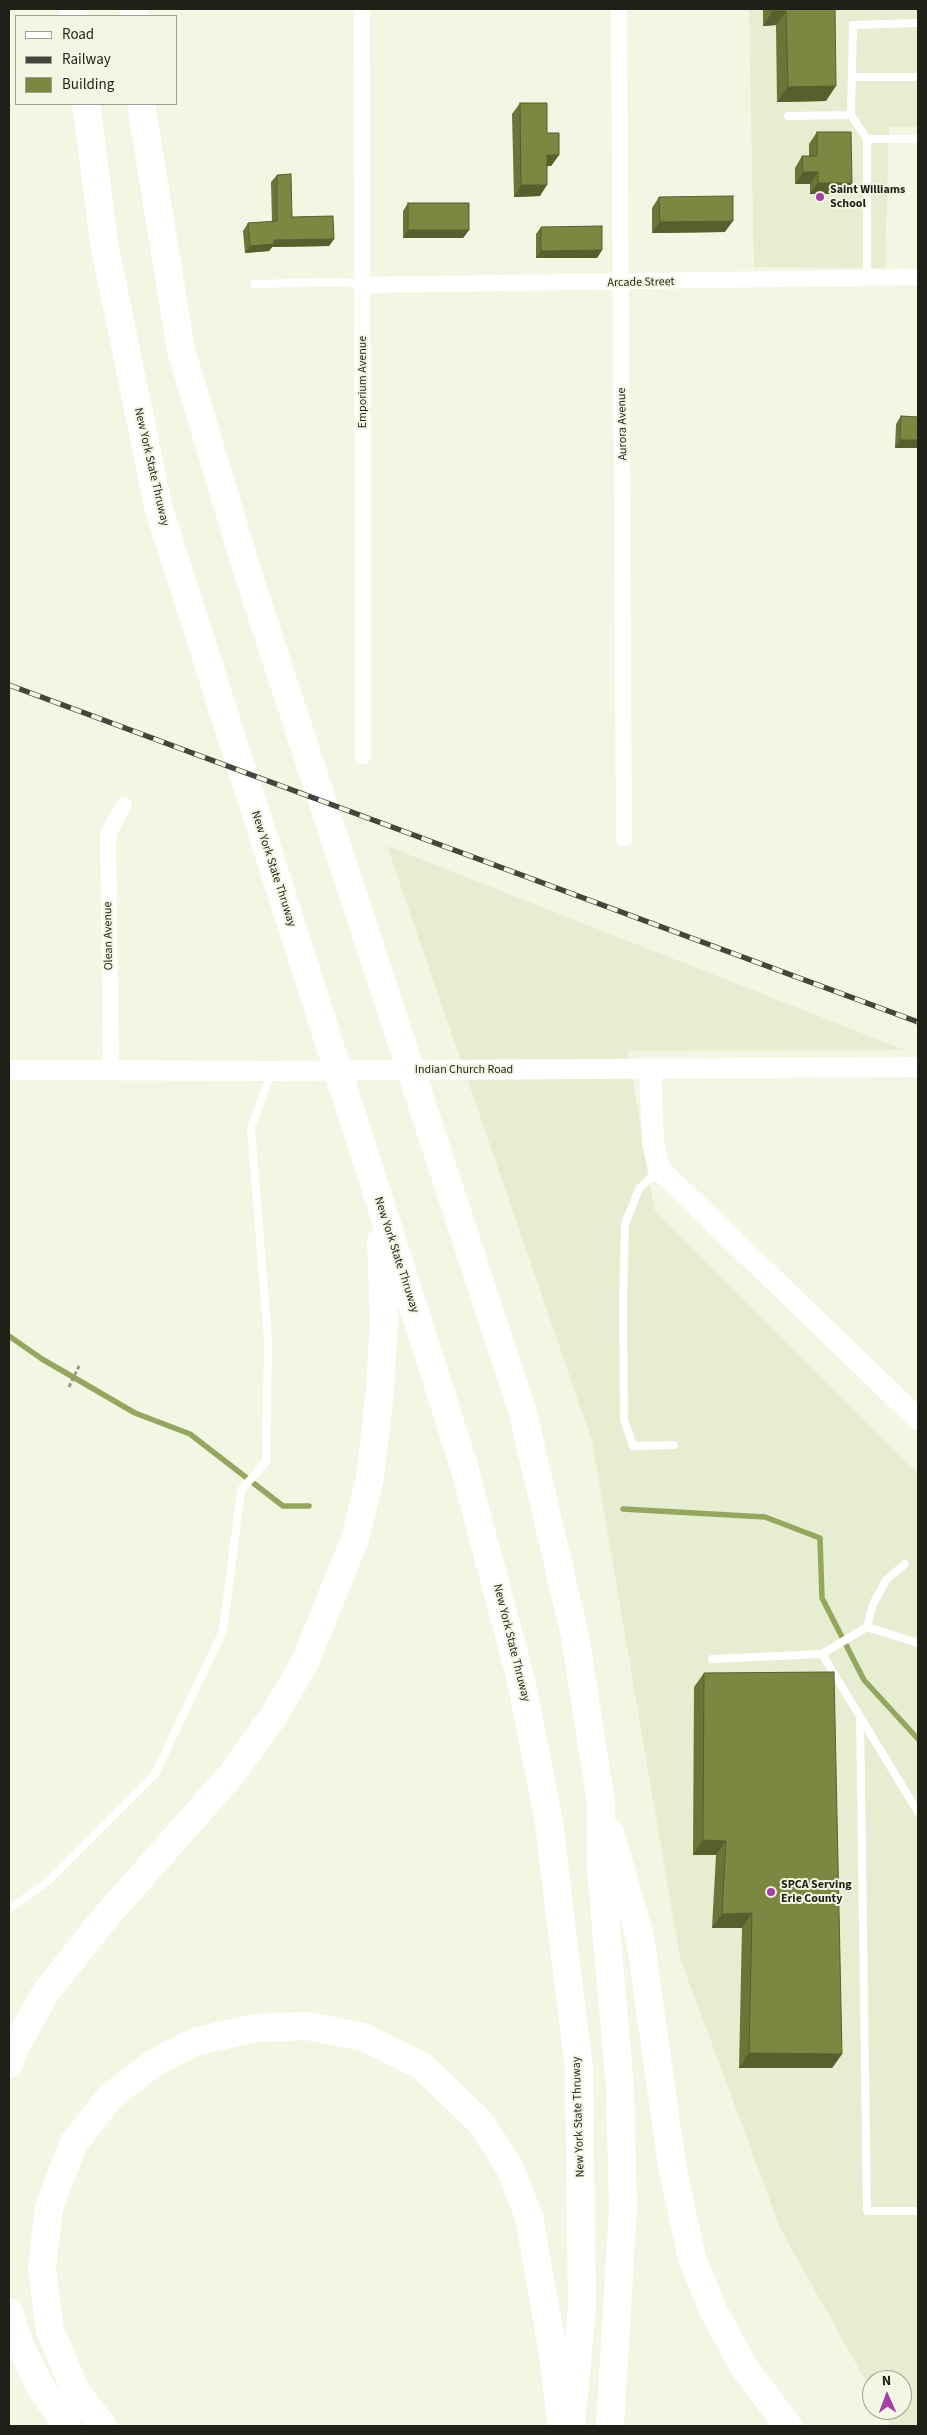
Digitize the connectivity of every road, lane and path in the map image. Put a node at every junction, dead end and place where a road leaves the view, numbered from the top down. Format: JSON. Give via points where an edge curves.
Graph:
{"nodes":[{"id":1,"x":362,"y":9,"type":"edge"},
{"id":2,"x":619,"y":9,"type":"edge"},
{"id":3,"x":918,"y":23,"type":"edge"},
{"id":4,"x":852,"y":77,"type":"junction"},
{"id":5,"x":918,"y":77,"type":"edge"},
{"id":6,"x":86,"y":105,"type":"edge"},
{"id":7,"x":142,"y":105,"type":"edge"},
{"id":8,"x":851,"y":115,"type":"junction"},
{"id":9,"x":788,"y":116,"type":"dead end"},
{"id":10,"x":866,"y":139,"type":"junction"},
{"id":11,"x":918,"y":139,"type":"edge"},
{"id":12,"x":918,"y":277,"type":"edge"},
{"id":13,"x":867,"y":278,"type":"junction"},
{"id":14,"x":622,"y":283,"type":"junction"},
{"id":15,"x":254,"y":284,"type":"dead end"},
{"id":16,"x":363,"y":285,"type":"junction"},
{"id":17,"x":362,"y":756,"type":"dead end"},
{"id":18,"x":124,"y":806,"type":"dead end"},
{"id":19,"x":624,"y":839,"type":"dead end"},
{"id":20,"x":918,"y":1067,"type":"edge"},
{"id":21,"x":650,"y":1069,"type":"junction"},
{"id":22,"x":9,"y":1070,"type":"edge"},
{"id":23,"x":111,"y":1070,"type":"junction"},
{"id":24,"x":271,"y":1071,"type":"junction"},
{"id":25,"x":659,"y":1169,"type":"junction"},
{"id":26,"x":378,"y":1201,"type":"junction"},
{"id":27,"x":80,"y":1364,"type":"dead end"},
{"id":28,"x":70,"y":1386,"type":"dead end"},
{"id":29,"x":918,"y":1419,"type":"edge"},
{"id":30,"x":674,"y":1446,"type":"dead end"},
{"id":31,"x":905,"y":1564,"type":"dead end"},
{"id":32,"x":867,"y":1627,"type":"junction"},
{"id":33,"x":918,"y":1642,"type":"edge"},
{"id":34,"x":822,"y":1654,"type":"junction"},
{"id":35,"x":712,"y":1659,"type":"dead end"},
{"id":36,"x":860,"y":1716,"type":"junction"},
{"id":37,"x":601,"y":1803,"type":"junction"},
{"id":38,"x":918,"y":1812,"type":"edge"},
{"id":39,"x":9,"y":1909,"type":"edge"},
{"id":40,"x":9,"y":2064,"type":"edge"},
{"id":41,"x":918,"y":2211,"type":"edge"},
{"id":42,"x":9,"y":2312,"type":"edge"},
{"id":43,"x":67,"y":2426,"type":"edge"},
{"id":44,"x":103,"y":2426,"type":"edge"},
{"id":45,"x":562,"y":2426,"type":"edge"},
{"id":46,"x":571,"y":2426,"type":"edge"},
{"id":47,"x":610,"y":2426,"type":"edge"},
{"id":48,"x":788,"y":2426,"type":"edge"}],
"edges":[{"from":1,"to":16,"type":"street","name":"Emporium Avenue"},
{"from":2,"to":14,"type":"street","name":"Aurora Avenue"},
{"from":3,"to":4,"type":"lane","via":[[853,25]]},
{"from":4,"to":5,"type":"lane"},
{"from":4,"to":8,"type":"lane"},
{"from":6,"to":26,"type":"highway","name":"New York State Thruway","via":[[106,248],[158,506]]},
{"from":7,"to":37,"type":"highway","via":[[181,350],[249,577],[522,1410],[575,1636]]},
{"from":8,"to":9,"type":"lane"},
{"from":8,"to":10,"type":"lane"},
{"from":10,"to":11,"type":"lane"},
{"from":10,"to":13,"type":"lane"},
{"from":12,"to":13,"type":"street","name":"Arcade Street"},
{"from":13,"to":14,"type":"street","name":"Arcade Street"},
{"from":14,"to":16,"type":"street","name":"Arcade Street"},
{"from":14,"to":19,"type":"street","name":"Aurora Avenue"},
{"from":15,"to":16,"type":"lane","via":[[339,282]]},
{"from":16,"to":17,"type":"street","name":"Emporium Avenue"},
{"from":18,"to":23,"type":"street","name":"Olean Avenue","via":[[108,834]]},
{"from":20,"to":21,"type":"street","name":"Indian Church Road"},
{"from":21,"to":24,"type":"street","name":"Indian Church Road"},
{"from":21,"to":25,"type":"main road","via":[[653,1142]]},
{"from":22,"to":23,"type":"street","name":"Indian Church Road"},
{"from":23,"to":24,"type":"street","name":"Indian Church Road"},
{"from":24,"to":39,"type":"lane","via":[[251,1128],[268,1340],[266,1462],[241,1490],[224,1632],[155,1774],[45,1884]]},
{"from":25,"to":29,"type":"main road"},
{"from":25,"to":30,"type":"lane","via":[[639,1189],[625,1224],[624,1420],[633,1446]]},
{"from":26,"to":40,"type":"highway","via":[[384,1321],[370,1478],[355,1538],[305,1662],[273,1717],[231,1775],[103,1920],[46,1992]]},
{"from":26,"to":46,"type":"highway","name":"New York State Thruway","via":[[425,1340],[493,1570],[522,1684],[548,1823],[580,2070],[582,2308]]},
{"from":27,"to":28,"type":"path"},
{"from":31,"to":32,"type":"lane","via":[[887,1579],[873,1604]]},
{"from":32,"to":33,"type":"lane"},
{"from":32,"to":34,"type":"lane"},
{"from":34,"to":35,"type":"lane"},
{"from":34,"to":36,"type":"lane"},
{"from":36,"to":38,"type":"lane"},
{"from":36,"to":41,"type":"lane","via":[[867,2211]]},
{"from":37,"to":47,"type":"highway","via":[[601,1869],[620,2088],[623,2208]]},
{"from":37,"to":48,"type":"highway","via":[[640,1937],[672,2166],[692,2258],[714,2312],[744,2367]]},
{"from":42,"to":43,"type":"highway","via":[[18,2342],[41,2388]]},
{"from":44,"to":45,"type":"highway","via":[[76,2392],[50,2330],[42,2267],[49,2208],[73,2144],[111,2096],[154,2063],[197,2041],[256,2028],[308,2026],[363,2037],[422,2066],[481,2123],[510,2168],[530,2217]]}]}
